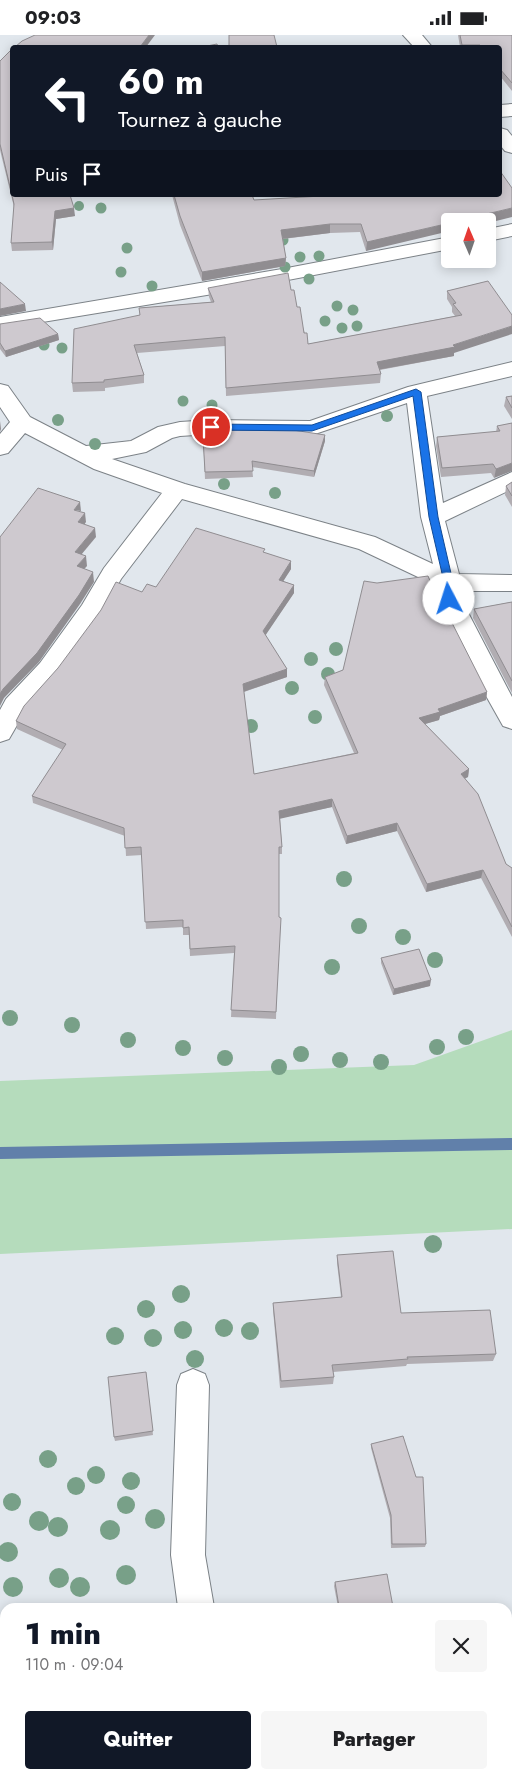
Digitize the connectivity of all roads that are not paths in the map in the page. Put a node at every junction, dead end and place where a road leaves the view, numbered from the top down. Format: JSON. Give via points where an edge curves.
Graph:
{"nodes":[{"id":1,"x":412,"y":35,"type":"edge"},
{"id":2,"x":421,"y":45,"type":"edge"},
{"id":3,"x":502,"y":136,"type":"edge"},
{"id":4,"x":512,"y":147,"type":"edge"},
{"id":5,"x":512,"y":230,"type":"edge"},
{"id":6,"x":496,"y":233,"type":"edge"},
{"id":7,"x":441,"y":245,"type":"edge"},
{"id":8,"x":0,"y":323,"type":"edge"},
{"id":9,"x":512,"y":369,"type":"edge"},
{"id":10,"x":0,"y":391,"type":"edge"},
{"id":11,"x":416,"y":392,"type":"junction"},
{"id":12,"x":22,"y":422,"type":"junction"},
{"id":13,"x":0,"y":448,"type":"edge"},
{"id":14,"x":81,"y":455,"type":"junction"},
{"id":15,"x":512,"y":480,"type":"edge"},
{"id":16,"x":177,"y":489,"type":"junction"},
{"id":17,"x":433,"y":517,"type":"junction"},
{"id":18,"x":448,"y":582,"type":"junction"},
{"id":19,"x":512,"y":583,"type":"edge"},
{"id":20,"x":512,"y":719,"type":"edge"},
{"id":21,"x":0,"y":732,"type":"edge"},
{"id":22,"x":193,"y":1385,"type":"dead end"},
{"id":23,"x":195,"y":1603,"type":"edge"}],
"edges":[{"from":1,"to":2,"type":"street"},
{"from":3,"to":4,"type":"street"},
{"from":5,"to":6,"type":"street"},
{"from":7,"to":8,"type":"street"},
{"from":9,"to":11,"type":"street"},
{"from":10,"to":12,"type":"street"},
{"from":11,"to":14,"type":"street","via":[[312,428],[180,429],[166,432],[138,447]]},
{"from":11,"to":17,"type":"street"},
{"from":12,"to":13,"type":"street"},
{"from":12,"to":14,"type":"street"},
{"from":14,"to":16,"type":"street"},
{"from":15,"to":17,"type":"street"},
{"from":16,"to":18,"type":"street","via":[[367,543]]},
{"from":16,"to":21,"type":"street","via":[[112,575],[91,611],[49,669],[15,706]]},
{"from":17,"to":18,"type":"street"},
{"from":18,"to":19,"type":"street"},
{"from":18,"to":20,"type":"street","via":[[449,599]]},
{"from":22,"to":23,"type":"street","via":[[188,1555]]}]}
